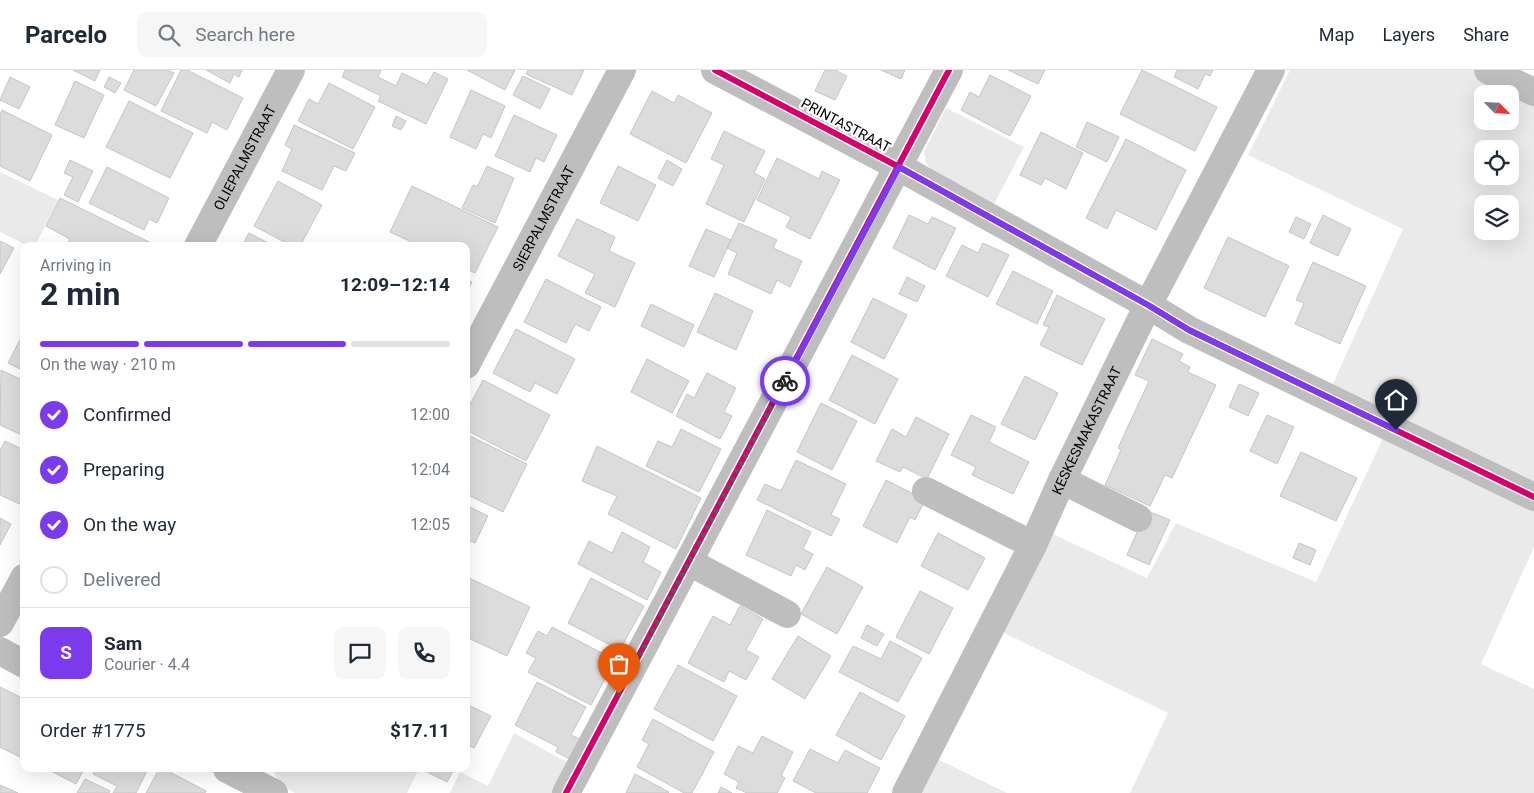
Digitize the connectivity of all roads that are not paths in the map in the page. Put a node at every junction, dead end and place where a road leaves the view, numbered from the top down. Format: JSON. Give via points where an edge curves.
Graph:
{"nodes":[{"id":1,"x":291,"y":70,"type":"edge"},
{"id":2,"x":622,"y":70,"type":"edge"},
{"id":3,"x":715,"y":70,"type":"edge"},
{"id":4,"x":949,"y":70,"type":"edge"},
{"id":5,"x":1271,"y":70,"type":"edge"},
{"id":6,"x":1488,"y":70,"type":"edge"},
{"id":7,"x":1534,"y":92,"type":"edge"},
{"id":8,"x":899,"y":167,"type":"junction"},
{"id":9,"x":200,"y":242,"type":"edge"},
{"id":10,"x":1148,"y":305,"type":"junction"},
{"id":11,"x":470,"y":358,"type":"edge"},
{"id":12,"x":1062,"y":480,"type":"junction"},
{"id":13,"x":926,"y":491,"type":"dead end"},
{"id":14,"x":1534,"y":497,"type":"edge"},
{"id":15,"x":1138,"y":518,"type":"dead end"},
{"id":16,"x":1034,"y":545,"type":"junction"},
{"id":17,"x":689,"y":562,"type":"junction"},
{"id":18,"x":20,"y":586,"type":"edge"},
{"id":19,"x":787,"y":614,"type":"dead end"},
{"id":20,"x":0,"y":623,"type":"edge"},
{"id":21,"x":0,"y":651,"type":"edge"},
{"id":22,"x":20,"y":662,"type":"edge"},
{"id":23,"x":243,"y":778,"type":"edge"},
{"id":24,"x":274,"y":793,"type":"edge"},
{"id":25,"x":566,"y":793,"type":"edge"},
{"id":26,"x":906,"y":793,"type":"edge"}],
"edges":[{"from":1,"to":9,"type":"street","name":"OLIEPALMSTRAAT"},
{"from":2,"to":11,"type":"street","name":"SIERPALMSTRAAT"},
{"from":3,"to":8,"type":"street","name":"PRINTASTRAAT"},
{"from":4,"to":8,"type":"street"},
{"from":5,"to":10,"type":"street","name":"KESKESMAKASTRAAT"},
{"from":6,"to":7,"type":"street"},
{"from":8,"to":10,"type":"street","name":"PRINTASTRAAT"},
{"from":8,"to":17,"type":"street"},
{"from":10,"to":12,"type":"street","name":"KESKESMAKASTRAAT"},
{"from":10,"to":14,"type":"street","name":"PRINTASTRAAT","via":[[1189,330]]},
{"from":12,"to":15,"type":"street"},
{"from":12,"to":16,"type":"street","name":"KESKESMAKASTRAAT"},
{"from":13,"to":16,"type":"street"},
{"from":16,"to":26,"type":"street","name":"KESKESMAKASTRAAT"},
{"from":17,"to":19,"type":"street"},
{"from":17,"to":25,"type":"street"},
{"from":18,"to":20,"type":"street"},
{"from":21,"to":22,"type":"street"},
{"from":23,"to":24,"type":"street"}]}
